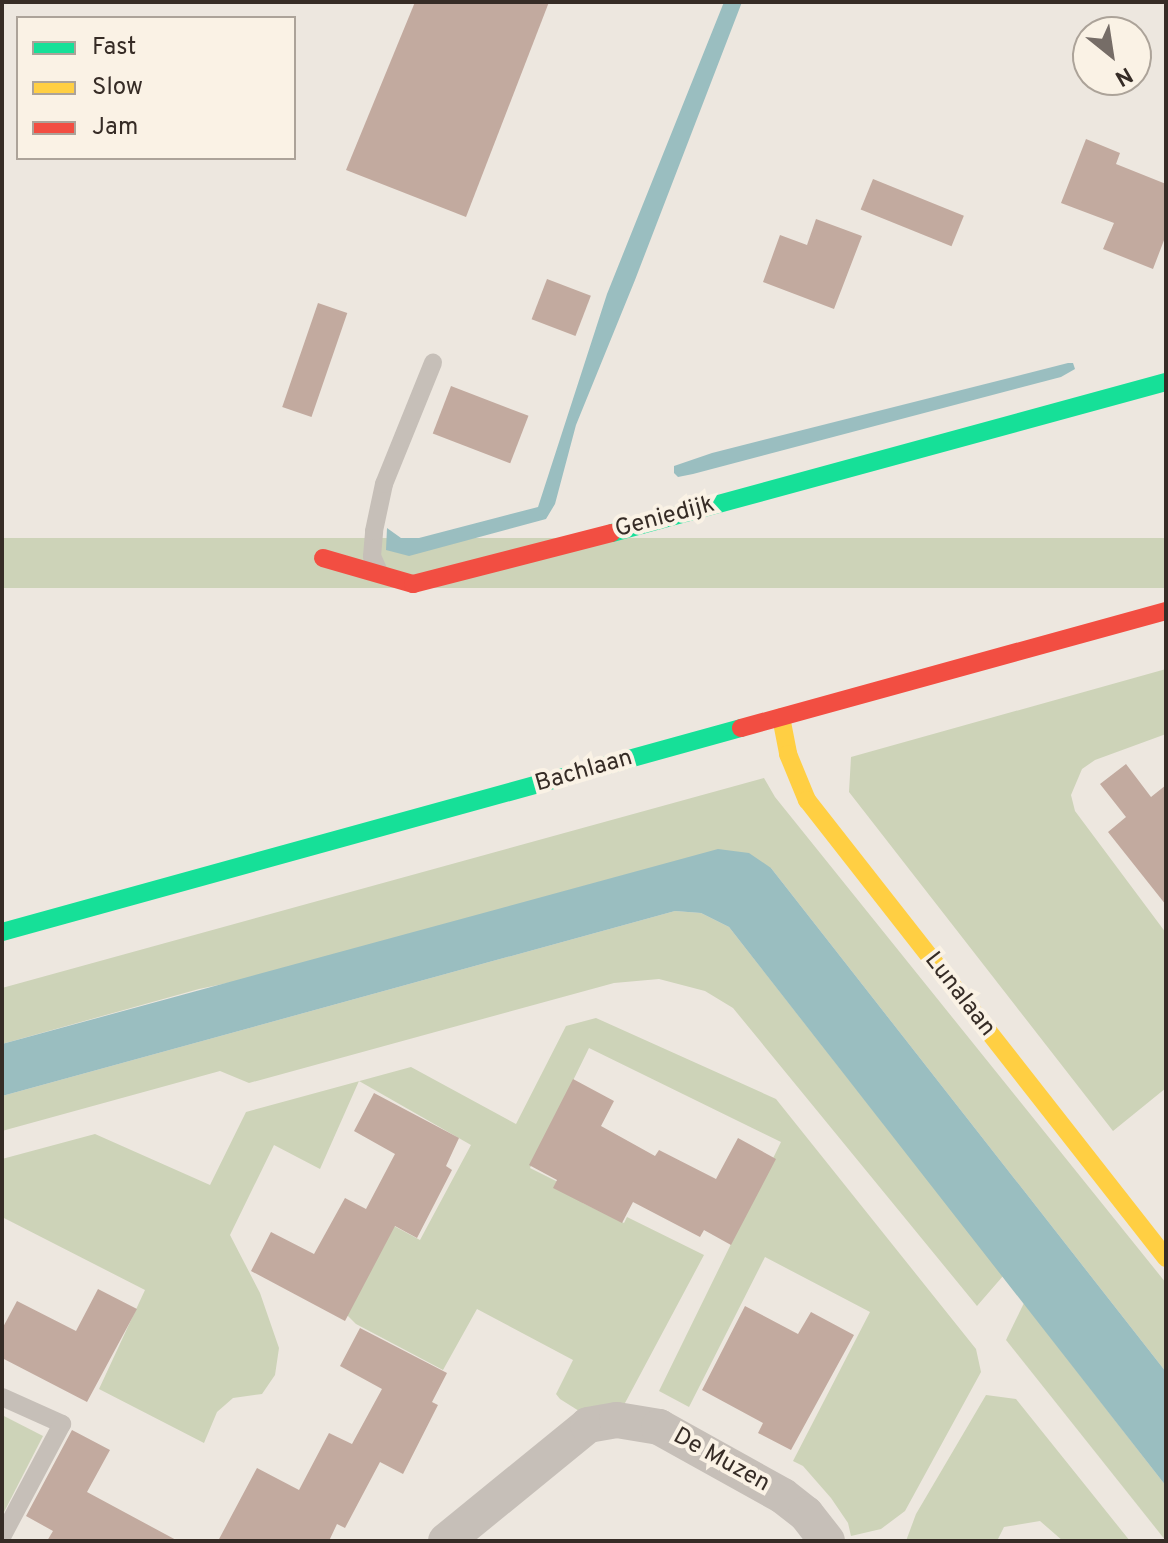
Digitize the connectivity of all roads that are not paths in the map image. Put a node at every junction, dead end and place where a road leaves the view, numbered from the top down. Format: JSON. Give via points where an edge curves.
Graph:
{"nodes":[{"id":1,"x":433,"y":363,"type":"dead end"},
{"id":2,"x":1166,"y":382,"type":"edge"},
{"id":3,"x":323,"y":558,"type":"dead end"},
{"id":4,"x":381,"y":574,"type":"junction"},
{"id":5,"x":1166,"y":611,"type":"edge"},
{"id":6,"x":781,"y":717,"type":"junction"},
{"id":7,"x":2,"y":932,"type":"edge"},
{"id":8,"x":1166,"y":1258,"type":"edge"},
{"id":9,"x":2,"y":1397,"type":"edge"},
{"id":10,"x":2,"y":1537,"type":"edge"},
{"id":11,"x":446,"y":1541,"type":"edge"},
{"id":12,"x":827,"y":1541,"type":"edge"}],
"edges":[{"from":1,"to":4,"type":"lane","via":[[384,484],[372,556]]},
{"from":2,"to":4,"type":"street","name":"Geniedijk","via":[[469,572],[413,584]]},
{"from":3,"to":4,"type":"street","name":"Geniedijk"},
{"from":5,"to":6,"type":"street","name":"Bachlaan"},
{"from":6,"to":7,"type":"street","name":"Bachlaan"},
{"from":6,"to":8,"type":"street","name":"Lunalaan","via":[[788,754],[807,800]]},
{"from":9,"to":10,"type":"lane","via":[[62,1424]]},
{"from":11,"to":12,"type":"street","name":"De Muzen","via":[[588,1425],[617,1420],[659,1427],[783,1496]]}]}
